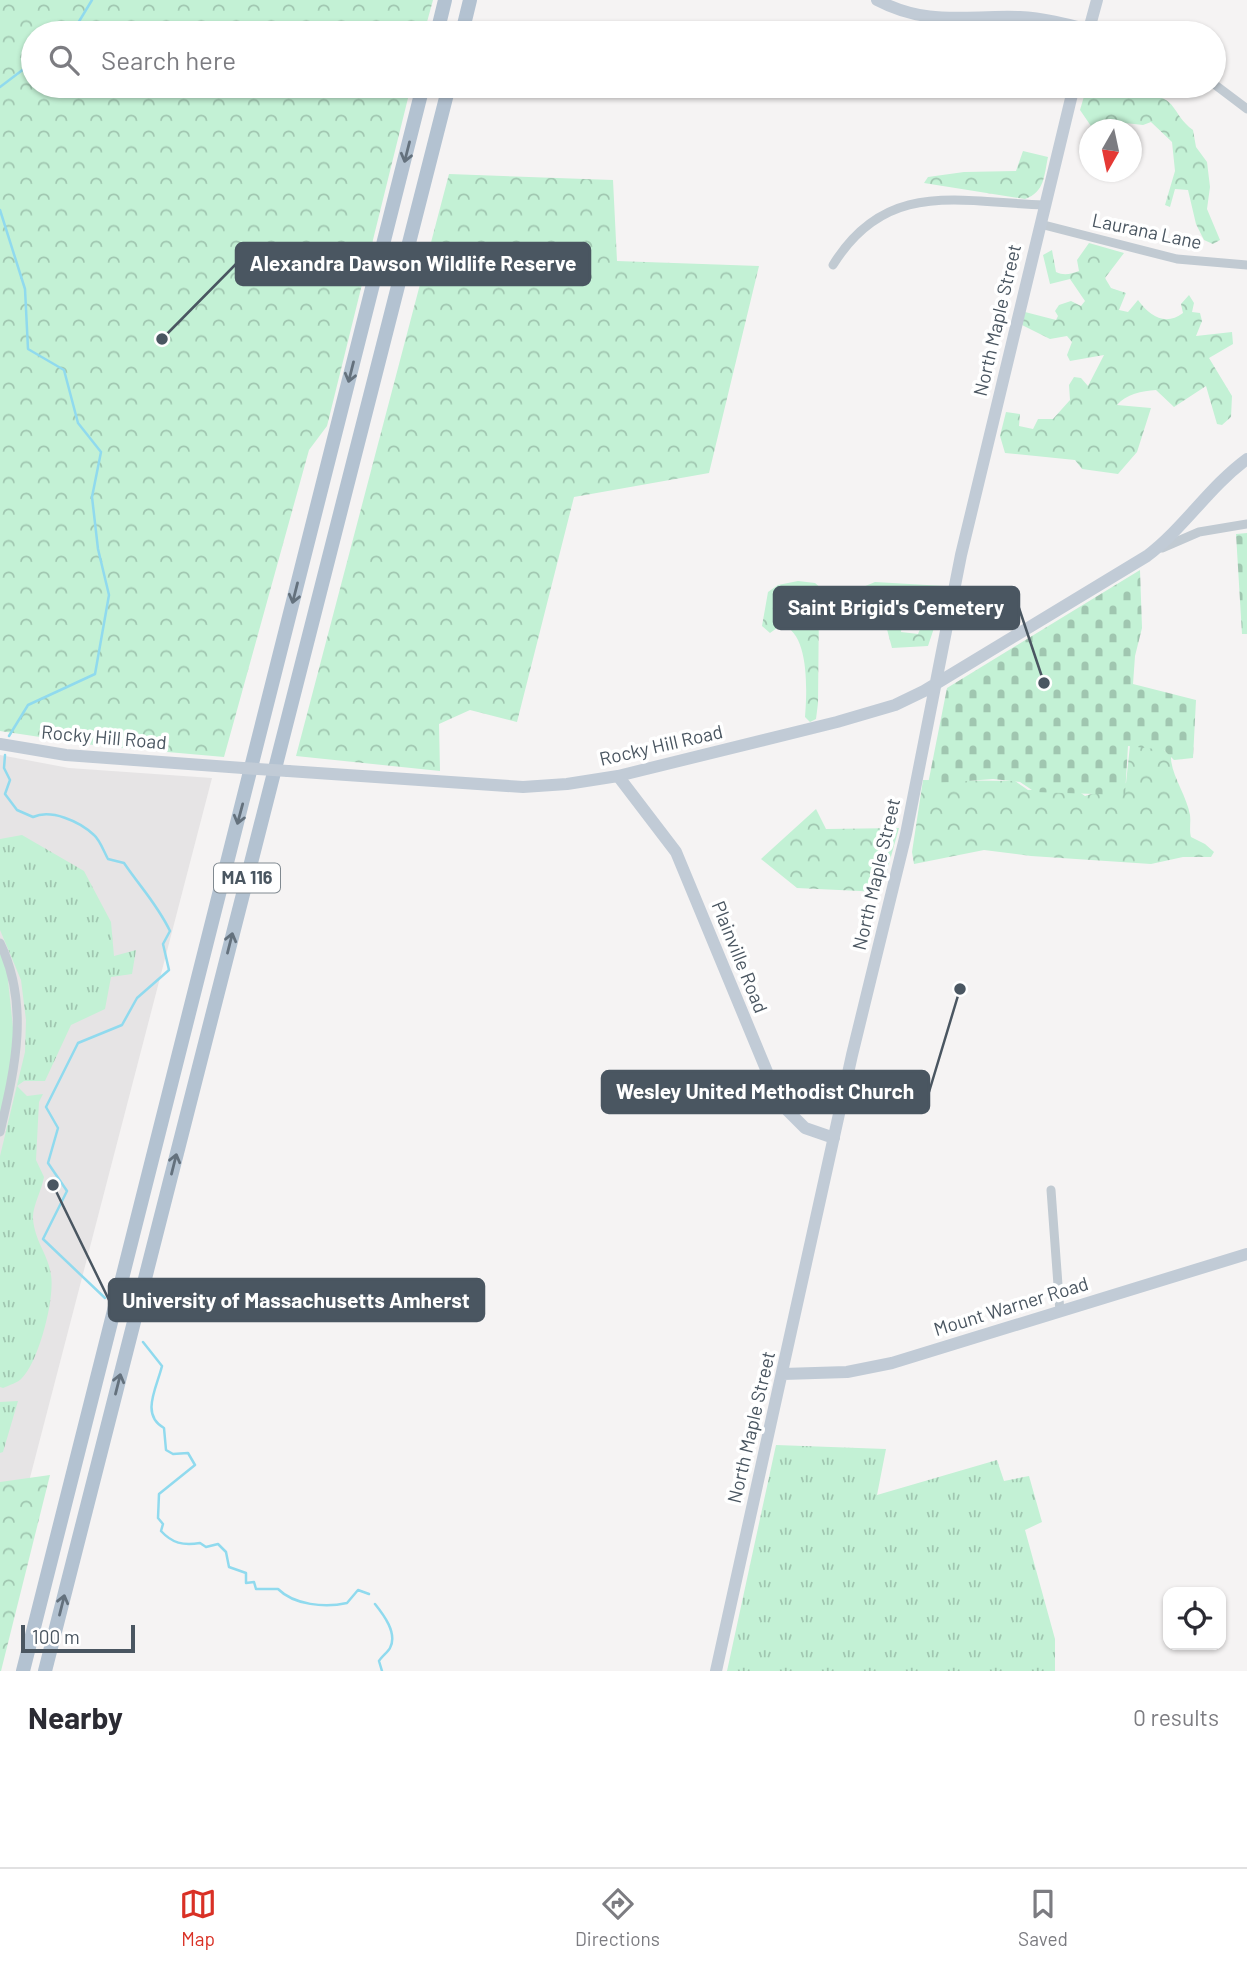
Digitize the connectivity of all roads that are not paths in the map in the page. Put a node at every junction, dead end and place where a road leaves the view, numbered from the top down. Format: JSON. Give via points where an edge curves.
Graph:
{"nodes":[{"id":1,"x":445,"y":0,"type":"edge"},
{"id":2,"x":470,"y":0,"type":"edge"},
{"id":3,"x":877,"y":0,"type":"edge"},
{"id":4,"x":1097,"y":0,"type":"edge"},
{"id":5,"x":440,"y":21,"type":"edge"},
{"id":6,"x":465,"y":21,"type":"edge"},
{"id":7,"x":1039,"y":21,"type":"edge"},
{"id":8,"x":1092,"y":21,"type":"edge"},
{"id":9,"x":1226,"y":92,"type":"edge"},
{"id":10,"x":421,"y":98,"type":"edge"},
{"id":11,"x":446,"y":98,"type":"edge"},
{"id":12,"x":1071,"y":98,"type":"edge"},
{"id":13,"x":1247,"y":109,"type":"edge"},
{"id":14,"x":1044,"y":205,"type":"junction"},
{"id":15,"x":1040,"y":224,"type":"junction"},
{"id":16,"x":834,"y":265,"type":"dead end"},
{"id":17,"x":1247,"y":265,"type":"edge"},
{"id":18,"x":1247,"y":459,"type":"edge"},
{"id":19,"x":1247,"y":524,"type":"edge"},
{"id":20,"x":1147,"y":556,"type":"junction"},
{"id":21,"x":934,"y":685,"type":"junction"},
{"id":22,"x":0,"y":744,"type":"edge"},
{"id":23,"x":618,"y":776,"type":"junction"},
{"id":24,"x":0,"y":943,"type":"edge"},
{"id":25,"x":0,"y":1132,"type":"edge"},
{"id":26,"x":834,"y":1138,"type":"junction"},
{"id":27,"x":1051,"y":1190,"type":"dead end"},
{"id":28,"x":1247,"y":1254,"type":"edge"},
{"id":29,"x":1060,"y":1312,"type":"junction"},
{"id":30,"x":783,"y":1374,"type":"junction"},
{"id":31,"x":23,"y":1671,"type":"edge"},
{"id":32,"x":45,"y":1671,"type":"edge"},
{"id":33,"x":716,"y":1671,"type":"edge"}],
"edges":[{"from":1,"to":5,"type":"main road"},
{"from":2,"to":6,"type":"main road"},
{"from":3,"to":7,"type":"main road","via":[[931,18]]},
{"from":4,"to":8,"type":"main road"},
{"from":9,"to":13,"type":"street"},
{"from":10,"to":31,"type":"main road","number":"MA 116","one_way":true},
{"from":32,"to":11,"type":"main road","number":"MA 116","one_way":true},
{"from":12,"to":14,"type":"main road","name":"North Maple Street"},
{"from":14,"to":15,"type":"main road","name":"North Maple Street"},
{"from":14,"to":16,"type":"street","via":[[923,201],[898,206],[856,234]]},
{"from":15,"to":17,"type":"street","name":"Laurana Lane","via":[[1177,258]]},
{"from":15,"to":21,"type":"main road","name":"North Maple Street"},
{"from":18,"to":20,"type":"main road","name":"Rocky Hill Road"},
{"from":19,"to":20,"type":"street","via":[[1189,536]]},
{"from":20,"to":21,"type":"main road","name":"Rocky Hill Road"},
{"from":21,"to":23,"type":"main road","name":"Rocky Hill Road","via":[[895,705],[837,722]]},
{"from":21,"to":26,"type":"main road","name":"North Maple Street","via":[[906,834]]},
{"from":22,"to":23,"type":"main road","name":"Rocky Hill Road","bridge":true,"via":[[76,756],[523,787]]},
{"from":23,"to":26,"type":"main road","name":"Plainville Road","via":[[676,852],[780,1103],[806,1128]]},
{"from":24,"to":25,"type":"street","via":[[13,976],[19,1025]]},
{"from":26,"to":30,"type":"main road","name":"North Maple Street"},
{"from":27,"to":29,"type":"street"},
{"from":28,"to":29,"type":"main road","name":"Mount Warner Road"},
{"from":29,"to":30,"type":"main road","name":"Mount Warner Road","via":[[862,1370]]},
{"from":30,"to":33,"type":"main road","name":"North Maple Street"}]}
